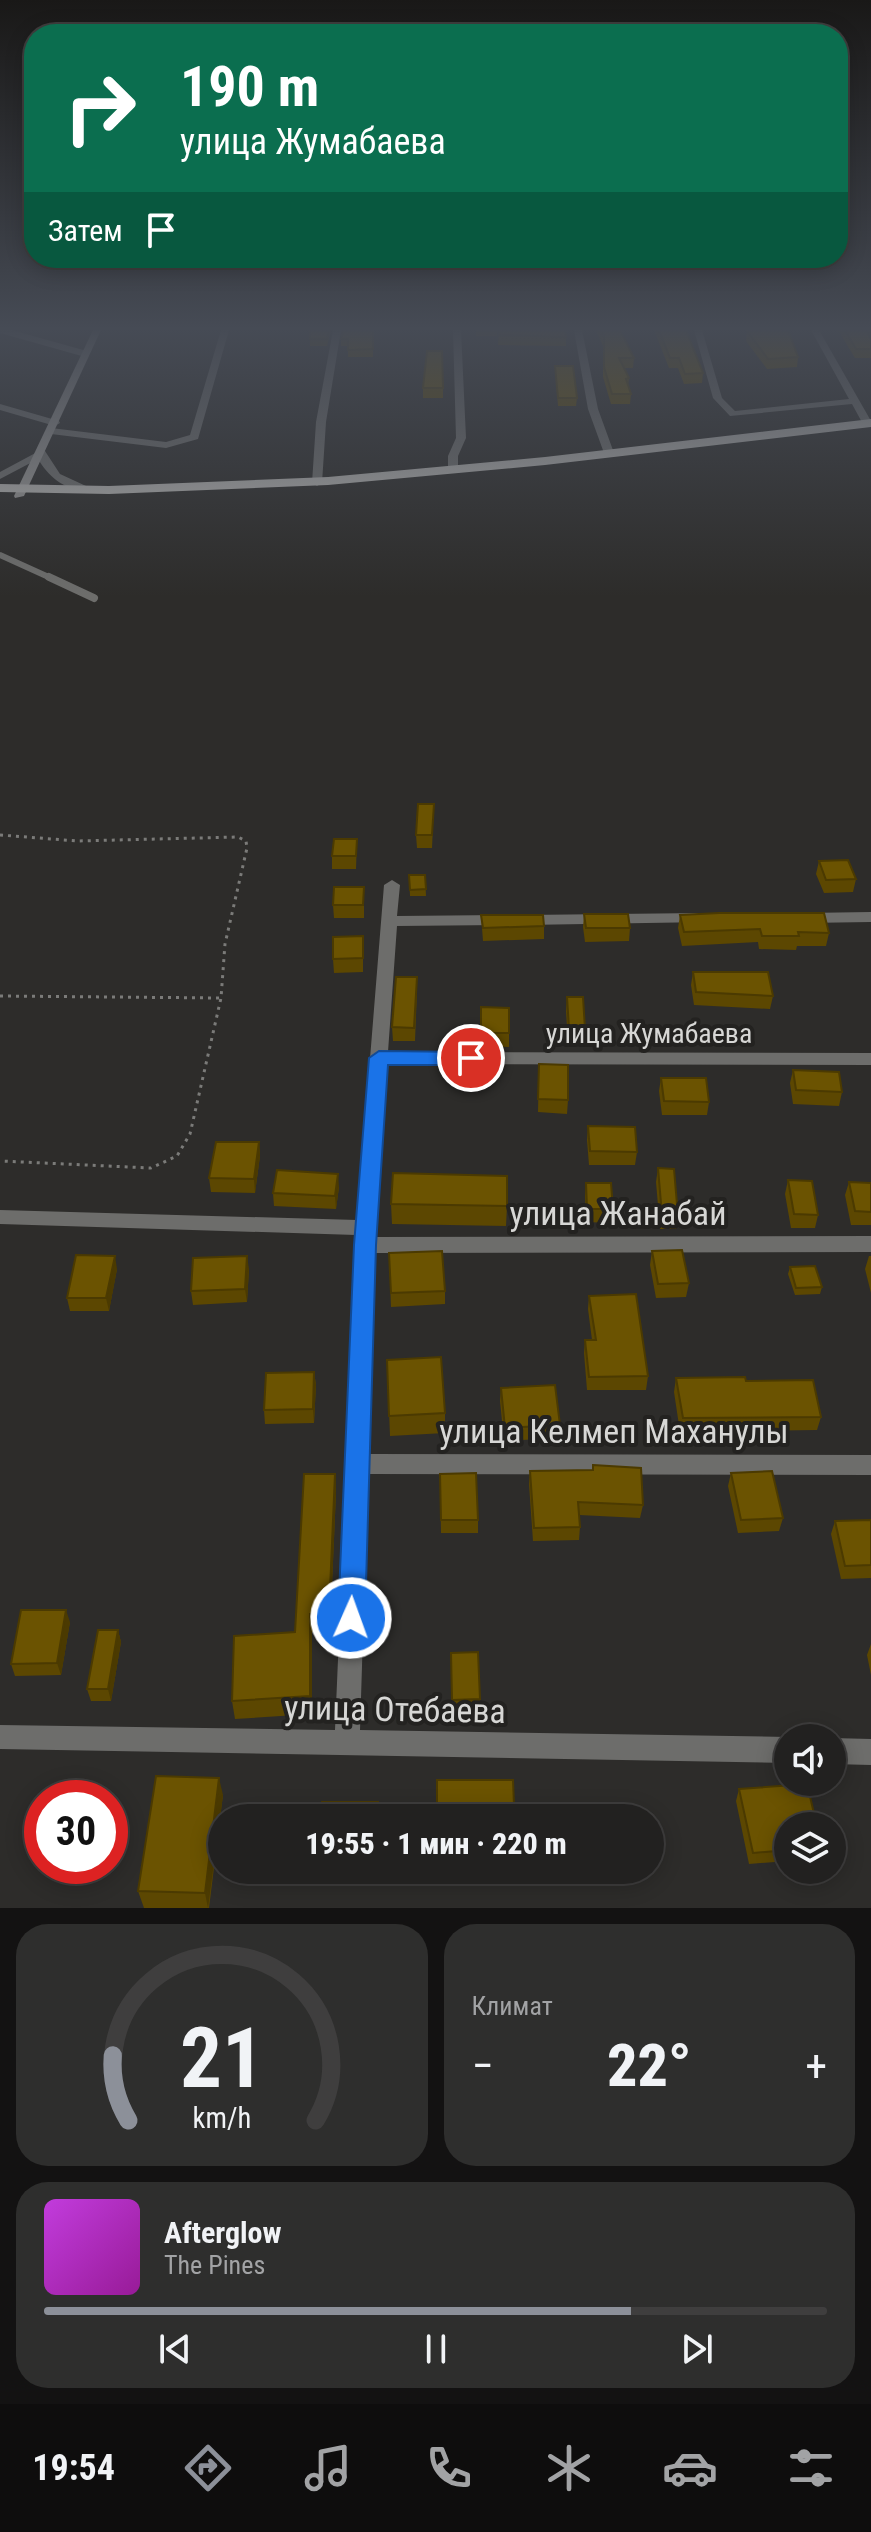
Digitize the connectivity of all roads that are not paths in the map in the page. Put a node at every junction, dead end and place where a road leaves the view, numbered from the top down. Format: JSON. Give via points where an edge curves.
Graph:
{"nodes":[{"id":1,"x":32,"y":419,"type":"edge"},
{"id":2,"x":57,"y":419,"type":"edge"},
{"id":3,"x":199,"y":419,"type":"edge"},
{"id":4,"x":322,"y":419,"type":"edge"},
{"id":5,"x":460,"y":419,"type":"edge"},
{"id":6,"x":597,"y":419,"type":"edge"},
{"id":7,"x":870,"y":426,"type":"edge"},
{"id":8,"x":53,"y":427,"type":"junction"},
{"id":9,"x":41,"y":453,"type":"junction"},
{"id":10,"x":609,"y":453,"type":"junction"},
{"id":11,"x":453,"y":470,"type":"junction"},
{"id":12,"x":0,"y":476,"type":"edge"},
{"id":13,"x":317,"y":483,"type":"junction"},
{"id":14,"x":0,"y":488,"type":"edge"},
{"id":15,"x":82,"y":488,"type":"junction"},
{"id":16,"x":21,"y":492,"type":"junction"},
{"id":17,"x":0,"y":495,"type":"edge"},
{"id":18,"x":0,"y":555,"type":"edge"},
{"id":19,"x":94,"y":598,"type":"dead end"},
{"id":20,"x":392,"y":885,"type":"dead end"},
{"id":21,"x":871,"y":917,"type":"edge"},
{"id":22,"x":715,"y":918,"type":"edge"},
{"id":23,"x":793,"y":918,"type":"edge"},
{"id":24,"x":389,"y":921,"type":"junction"},
{"id":25,"x":379,"y":1058,"type":"junction"},
{"id":26,"x":871,"y":1059,"type":"edge"},
{"id":27,"x":0,"y":1217,"type":"edge"},
{"id":28,"x":366,"y":1237,"type":"junction"},
{"id":29,"x":871,"y":1244,"type":"edge"},
{"id":30,"x":356,"y":1464,"type":"junction"},
{"id":31,"x":871,"y":1465,"type":"edge"},
{"id":32,"x":0,"y":1737,"type":"edge"},
{"id":33,"x":347,"y":1741,"type":"junction"},
{"id":34,"x":774,"y":1750,"type":"edge"},
{"id":35,"x":846,"y":1751,"type":"edge"},
{"id":36,"x":871,"y":1752,"type":"edge"}],
"edges":[{"from":1,"to":8,"type":"street"},
{"from":2,"to":8,"type":"main road"},
{"from":3,"to":8,"type":"street","via":[[194,437],[166,445]]},
{"from":4,"to":13,"type":"street"},
{"from":5,"to":11,"type":"street"},
{"from":6,"to":10,"type":"street"},
{"from":7,"to":10,"type":"main road"},
{"from":7,"to":16,"type":"main road","via":[[386,485],[209,495]]},
{"from":8,"to":9,"type":"main road"},
{"from":9,"to":12,"type":"street"},
{"from":9,"to":15,"type":"street","via":[[50,473]]},
{"from":9,"to":16,"type":"main road"},
{"from":10,"to":11,"type":"main road"},
{"from":11,"to":13,"type":"main road"},
{"from":13,"to":15,"type":"main road"},
{"from":14,"to":16,"type":"main road"},
{"from":15,"to":16,"type":"main road"},
{"from":16,"to":17,"type":"main road"},
{"from":18,"to":19,"type":"lane"},
{"from":20,"to":24,"type":"street"},
{"from":21,"to":23,"type":"street"},
{"from":22,"to":24,"type":"street"},
{"from":24,"to":25,"type":"street"},
{"from":25,"to":26,"type":"street","name":"улица Жумабаева"},
{"from":25,"to":28,"type":"street"},
{"from":27,"to":28,"type":"street","name":"улица Жанабай"},
{"from":28,"to":29,"type":"street","name":"улица Жанабай"},
{"from":28,"to":30,"type":"street"},
{"from":30,"to":31,"type":"street","name":"улица Келмеп Маханулы"},
{"from":30,"to":33,"type":"street"},
{"from":32,"to":33,"type":"street","name":"улица Отебаева"},
{"from":33,"to":34,"type":"street","name":"улица Отебаева"},
{"from":35,"to":36,"type":"street"}]}
